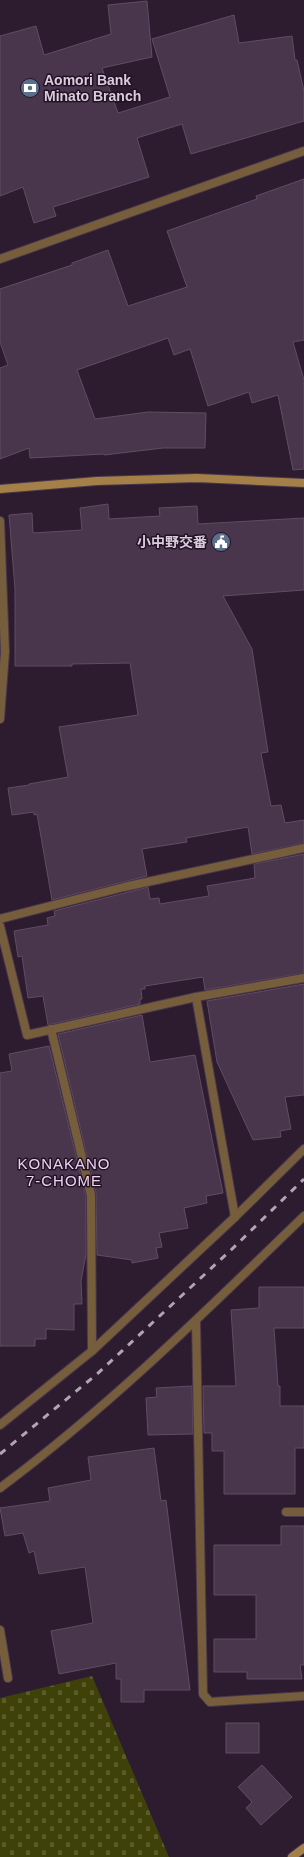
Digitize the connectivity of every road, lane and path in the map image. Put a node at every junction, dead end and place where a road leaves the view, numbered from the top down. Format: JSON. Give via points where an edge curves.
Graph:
{"nodes":[{"id":1,"x":304,"y":151,"type":"edge"},
{"id":2,"x":0,"y":259,"type":"edge"},
{"id":3,"x":304,"y":483,"type":"edge"},
{"id":4,"x":0,"y":488,"type":"edge"},
{"id":5,"x":0,"y":521,"type":"edge"},
{"id":6,"x":0,"y":719,"type":"edge"},
{"id":7,"x":304,"y":848,"type":"edge"},
{"id":8,"x":0,"y":919,"type":"edge"},
{"id":9,"x":0,"y":926,"type":"edge"},
{"id":10,"x":304,"y":978,"type":"edge"},
{"id":11,"x":196,"y":997,"type":"junction"},
{"id":12,"x":51,"y":1029,"type":"junction"},
{"id":13,"x":304,"y":1149,"type":"edge"},
{"id":14,"x":304,"y":1216,"type":"edge"},
{"id":15,"x":235,"y":1217,"type":"junction"},
{"id":16,"x":196,"y":1321,"type":"junction"},
{"id":17,"x":92,"y":1351,"type":"junction"},
{"id":18,"x":0,"y":1425,"type":"edge"},
{"id":19,"x":0,"y":1488,"type":"edge"},
{"id":20,"x":286,"y":1512,"type":"dead end"},
{"id":21,"x":304,"y":1512,"type":"edge"},
{"id":22,"x":0,"y":1630,"type":"edge"},
{"id":23,"x":8,"y":1678,"type":"dead end"},
{"id":24,"x":304,"y":1696,"type":"edge"},
{"id":25,"x":304,"y":1848,"type":"edge"},
{"id":26,"x":292,"y":1857,"type":"edge"}],
"edges":[{"from":1,"to":2,"type":"street"},
{"from":3,"to":4,"type":"street","via":[[189,478]]},
{"from":5,"to":6,"type":"street","via":[[6,652]]},
{"from":7,"to":8,"type":"street","via":[[124,887]]},
{"from":9,"to":12,"type":"street","via":[[27,1035]]},
{"from":10,"to":11,"type":"street"},
{"from":11,"to":12,"type":"street"},
{"from":11,"to":15,"type":"street"},
{"from":12,"to":17,"type":"street","via":[[91,1195]]},
{"from":13,"to":15,"type":"street"},
{"from":14,"to":16,"type":"street"},
{"from":15,"to":17,"type":"street"},
{"from":16,"to":19,"type":"street","via":[[90,1415]]},
{"from":16,"to":24,"type":"street","via":[[203,1694],[210,1702]]},
{"from":17,"to":18,"type":"street"},
{"from":20,"to":21,"type":"street"},
{"from":22,"to":23,"type":"street"},
{"from":25,"to":26,"type":"street"}]}
